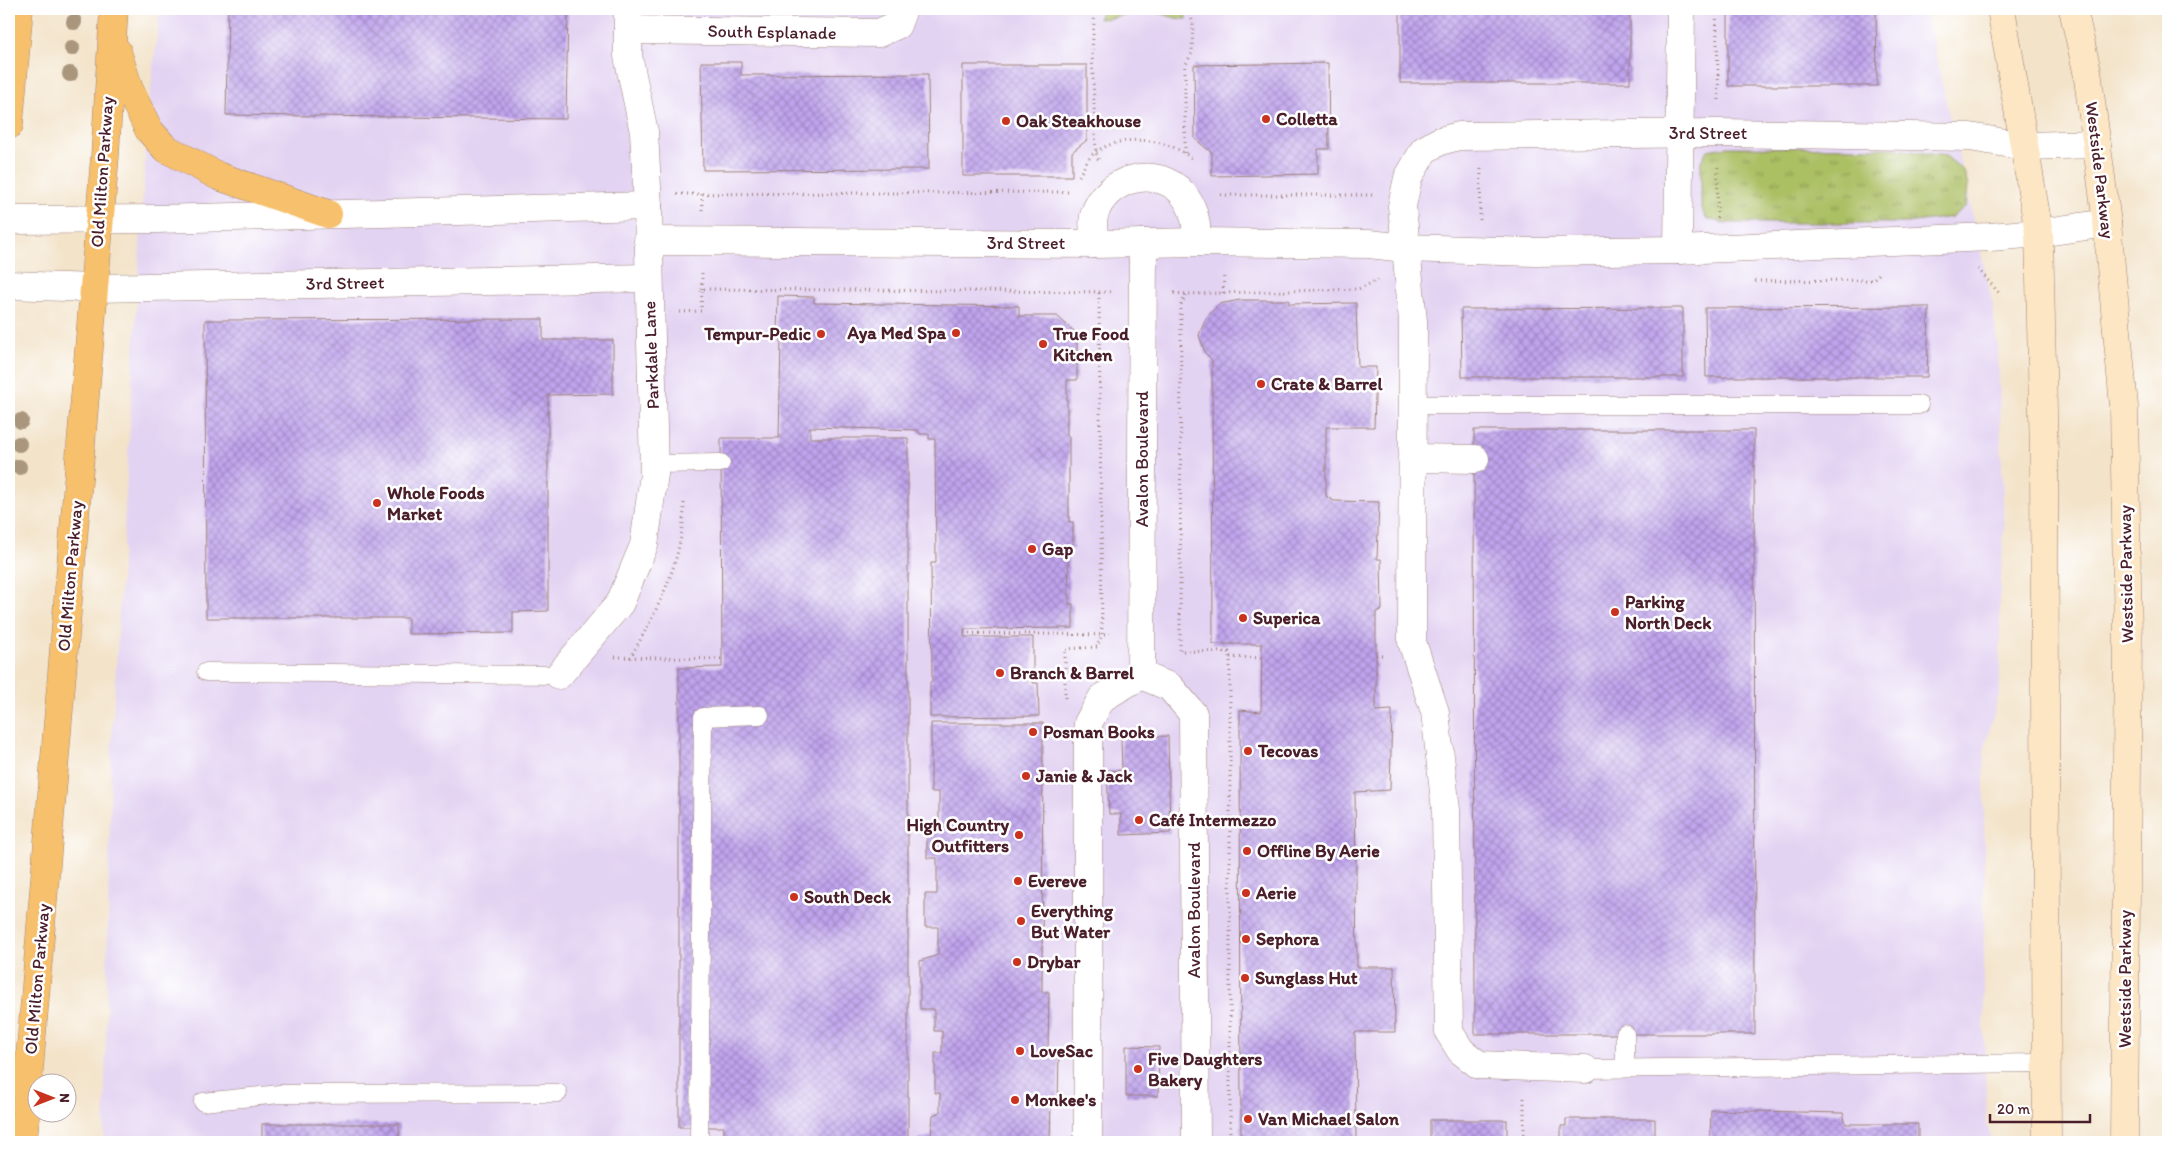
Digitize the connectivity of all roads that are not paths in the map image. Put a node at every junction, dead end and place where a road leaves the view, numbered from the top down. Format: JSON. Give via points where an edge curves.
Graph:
{"nodes":[{"id":1,"x":18,"y":9,"type":"edge"},
{"id":2,"x":114,"y":9,"type":"edge"},
{"id":3,"x":903,"y":9,"type":"edge"},
{"id":4,"x":1681,"y":9,"type":"edge"},
{"id":5,"x":2001,"y":9,"type":"edge"},
{"id":6,"x":2073,"y":9,"type":"edge"},
{"id":7,"x":628,"y":19,"type":"edge"},
{"id":8,"x":112,"y":37,"type":"junction"},
{"id":9,"x":9,"y":125,"type":"edge"},
{"id":10,"x":1678,"y":132,"type":"junction"},
{"id":11,"x":2097,"y":144,"type":"junction"},
{"id":12,"x":2024,"y":146,"type":"junction"},
{"id":13,"x":648,"y":206,"type":"junction"},
{"id":14,"x":328,"y":214,"type":"junction"},
{"id":15,"x":9,"y":220,"type":"edge"},
{"id":16,"x":99,"y":220,"type":"junction"},
{"id":17,"x":2108,"y":223,"type":"junction"},
{"id":18,"x":2039,"y":233,"type":"junction"},
{"id":19,"x":648,"y":241,"type":"junction"},
{"id":20,"x":1198,"y":242,"type":"junction"},
{"id":21,"x":1142,"y":243,"type":"junction"},
{"id":22,"x":1095,"y":244,"type":"junction"},
{"id":23,"x":1404,"y":248,"type":"junction"},
{"id":24,"x":1678,"y":250,"type":"junction"},
{"id":25,"x":649,"y":278,"type":"junction"},
{"id":26,"x":9,"y":285,"type":"edge"},
{"id":27,"x":93,"y":288,"type":"junction"},
{"id":28,"x":1413,"y":406,"type":"junction"},
{"id":29,"x":1918,"y":406,"type":"dead end"},
{"id":30,"x":1412,"y":458,"type":"junction"},
{"id":31,"x":1475,"y":459,"type":"dead end"},
{"id":32,"x":721,"y":463,"type":"dead end"},
{"id":33,"x":654,"y":464,"type":"junction"},
{"id":34,"x":206,"y":672,"type":"dead end"},
{"id":35,"x":559,"y":674,"type":"joint"},
{"id":36,"x":1141,"y":675,"type":"junction"},
{"id":37,"x":760,"y":715,"type":"dead end"},
{"id":38,"x":1625,"y":1034,"type":"dead end"},
{"id":39,"x":2048,"y":1063,"type":"junction"},
{"id":40,"x":1625,"y":1068,"type":"junction"},
{"id":41,"x":1585,"y":1069,"type":"joint"},
{"id":42,"x":558,"y":1093,"type":"dead end"},
{"id":43,"x":203,"y":1102,"type":"dead end"},
{"id":44,"x":23,"y":1142,"type":"edge"},
{"id":45,"x":699,"y":1142,"type":"edge"},
{"id":46,"x":1088,"y":1142,"type":"edge"},
{"id":47,"x":1196,"y":1142,"type":"edge"},
{"id":48,"x":2047,"y":1142,"type":"edge"},
{"id":49,"x":2124,"y":1142,"type":"edge"}],
"edges":[{"from":1,"to":9,"type":"highway"},
{"from":2,"to":8,"type":"highway","name":"Old Milton Parkway"},
{"from":3,"to":7,"type":"street","name":"South Esplanade","via":[[897,25],[879,33]]},
{"from":4,"to":10,"type":"street"},
{"from":5,"to":12,"type":"main road"},
{"from":6,"to":11,"type":"main road","name":"Westside Parkway","via":[[2087,71]]},
{"from":7,"to":13,"type":"street","name":"Parkdale Lane","via":[[628,56],[644,132]]},
{"from":8,"to":14,"type":"highway","via":[[128,89],[149,130],[165,148],[218,176]]},
{"from":8,"to":16,"type":"highway","name":"Old Milton Parkway"},
{"from":10,"to":12,"type":"street","name":"3rd Street","via":[[1970,137]]},
{"from":10,"to":23,"type":"street","name":"3rd Street","via":[[1459,136],[1440,140],[1424,150],[1408,178],[1402,206]]},
{"from":10,"to":24,"type":"street"},
{"from":11,"to":12,"type":"street","name":"3rd Street"},
{"from":11,"to":17,"type":"main road","name":"Westside Parkway"},
{"from":12,"to":18,"type":"main road"},
{"from":13,"to":14,"type":"street"},
{"from":13,"to":19,"type":"street","name":"Parkdale Lane"},
{"from":14,"to":16,"type":"street"},
{"from":15,"to":16,"type":"street"},
{"from":16,"to":27,"type":"highway","name":"Old Milton Parkway"},
{"from":17,"to":18,"type":"street","name":"3rd Street"},
{"from":17,"to":49,"type":"main road","name":"Westside Parkway","via":[[2124,406],[2128,648]]},
{"from":18,"to":24,"type":"street","name":"3rd Street"},
{"from":18,"to":39,"type":"main road","via":[[2044,456]]},
{"from":19,"to":22,"type":"street","name":"3rd Street"},
{"from":19,"to":25,"type":"street","name":"Parkdale Lane"},
{"from":20,"to":21,"type":"street","name":"3rd Street"},
{"from":20,"to":22,"type":"street","via":[[1195,215],[1187,199],[1160,179],[1143,177],[1126,180],[1111,189],[1100,202],[1094,218]]},
{"from":20,"to":23,"type":"street","name":"3rd Street","via":[[1369,244]]},
{"from":21,"to":22,"type":"street","name":"3rd Street"},
{"from":21,"to":36,"type":"street","name":"Avalon Boulevard"},
{"from":23,"to":24,"type":"street","name":"3rd Street","via":[[1535,252]]},
{"from":23,"to":28,"type":"street","via":[[1413,320]]},
{"from":25,"to":27,"type":"street","name":"3rd Street"},
{"from":25,"to":33,"type":"street","name":"Parkdale Lane"},
{"from":26,"to":27,"type":"street","name":"3rd Street"},
{"from":27,"to":44,"type":"highway","name":"Old Milton Parkway"},
{"from":28,"to":29,"type":"lane"},
{"from":28,"to":30,"type":"street"},
{"from":30,"to":31,"type":"street"},
{"from":30,"to":41,"type":"street","via":[[1412,642],[1435,712],[1446,810],[1449,1032],[1461,1051],[1479,1065]]},
{"from":32,"to":33,"type":"lane"},
{"from":33,"to":35,"type":"street","name":"Parkdale Lane","via":[[644,545],[620,603]]},
{"from":34,"to":35,"type":"lane"},
{"from":36,"to":46,"type":"street","via":[[1102,698],[1088,723]]},
{"from":36,"to":47,"type":"street","name":"Avalon Boulevard","via":[[1170,687],[1193,714]]},
{"from":37,"to":45,"type":"lane","via":[[703,717]]},
{"from":38,"to":40,"type":"lane"},
{"from":39,"to":40,"type":"lane"},
{"from":39,"to":48,"type":"main road"},
{"from":40,"to":41,"type":"lane"},
{"from":42,"to":43,"type":"lane","via":[[280,1094]]}]}
